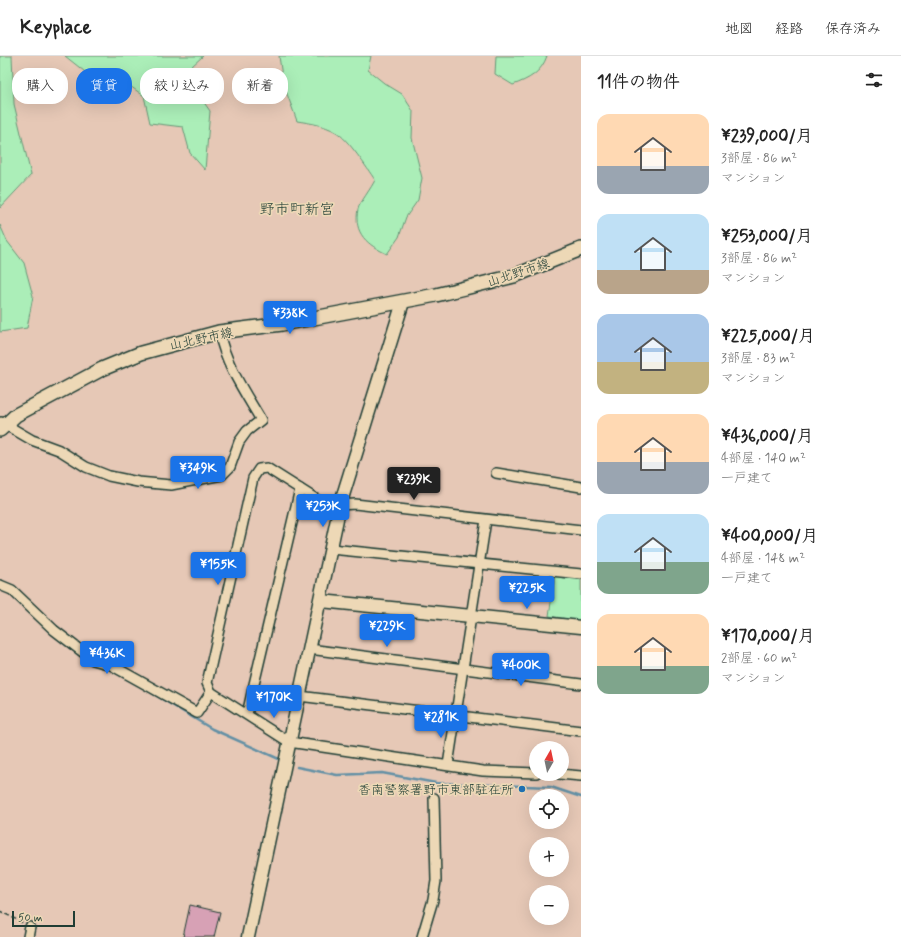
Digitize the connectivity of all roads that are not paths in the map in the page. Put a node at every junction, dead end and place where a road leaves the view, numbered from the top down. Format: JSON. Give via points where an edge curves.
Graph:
{"nodes":[{"id":1,"x":581,"y":249,"type":"edge"},
{"id":2,"x":403,"y":302,"type":"junction"},
{"id":3,"x":219,"y":332,"type":"junction"},
{"id":4,"x":2,"y":425,"type":"edge"},
{"id":5,"x":496,"y":473,"type":"dead end"},
{"id":6,"x":581,"y":487,"type":"edge"},
{"id":7,"x":300,"y":489,"type":"junction"},
{"id":8,"x":339,"y":509,"type":"junction"},
{"id":9,"x":486,"y":520,"type":"junction"},
{"id":10,"x":581,"y":530,"type":"edge"},
{"id":11,"x":331,"y":548,"type":"junction"},
{"id":12,"x":479,"y":564,"type":"junction"},
{"id":13,"x":581,"y":574,"type":"edge"},
{"id":14,"x":0,"y":585,"type":"edge"},
{"id":15,"x":321,"y":601,"type":"junction"},
{"id":16,"x":471,"y":617,"type":"junction"},
{"id":17,"x":581,"y":627,"type":"edge"},
{"id":18,"x":309,"y":649,"type":"junction"},
{"id":19,"x":463,"y":669,"type":"junction"},
{"id":20,"x":581,"y":684,"type":"edge"},
{"id":21,"x":211,"y":692,"type":"junction"},
{"id":22,"x":299,"y":696,"type":"junction"},
{"id":23,"x":247,"y":714,"type":"junction"},
{"id":24,"x":455,"y":716,"type":"junction"},
{"id":25,"x":581,"y":731,"type":"edge"},
{"id":26,"x":289,"y":742,"type":"junction"},
{"id":27,"x":448,"y":765,"type":"junction"},
{"id":28,"x":529,"y":773,"type":"edge"},
{"id":29,"x":569,"y":775,"type":"edge"},
{"id":30,"x":581,"y":776,"type":"edge"},
{"id":31,"x":434,"y":798,"type":"dead end"},
{"id":32,"x":30,"y":927,"type":"road end"},
{"id":33,"x":28,"y":937,"type":"edge"},
{"id":34,"x":248,"y":937,"type":"edge"},
{"id":35,"x":422,"y":937,"type":"edge"}],
"edges":[{"from":1,"to":2,"type":"main road","name":"山北野市線","via":[[514,276]]},
{"from":2,"to":3,"type":"main road","name":"山北野市線","via":[[282,324]]},
{"from":2,"to":8,"type":"street"},
{"from":3,"to":4,"type":"main road","name":"山北野市線","via":[[141,353],[102,369]]},
{"from":3,"to":4,"type":"street","via":[[223,352],[231,371],[261,420],[247,431],[239,442],[230,467],[222,475],[171,485],[109,476],[86,467],[47,444],[32,440]]},
{"from":5,"to":6,"type":"street"},
{"from":7,"to":8,"type":"street"},
{"from":7,"to":21,"type":"street","via":[[267,468],[259,469],[253,478],[207,683]]},
{"from":7,"to":23,"type":"street"},
{"from":8,"to":9,"type":"street","via":[[355,504]]},
{"from":8,"to":11,"type":"street"},
{"from":9,"to":10,"type":"street"},
{"from":9,"to":12,"type":"street"},
{"from":11,"to":12,"type":"street"},
{"from":11,"to":15,"type":"street"},
{"from":12,"to":13,"type":"street"},
{"from":12,"to":16,"type":"street"},
{"from":14,"to":21,"type":"street","via":[[12,590],[54,630],[93,660],[111,665],[197,713]]},
{"from":15,"to":16,"type":"street"},
{"from":15,"to":18,"type":"street"},
{"from":16,"to":17,"type":"street"},
{"from":16,"to":19,"type":"street"},
{"from":18,"to":19,"type":"street"},
{"from":18,"to":22,"type":"street"},
{"from":19,"to":20,"type":"street"},
{"from":19,"to":24,"type":"street"},
{"from":21,"to":23,"type":"street"},
{"from":22,"to":24,"type":"street"},
{"from":22,"to":26,"type":"street"},
{"from":23,"to":26,"type":"street"},
{"from":24,"to":25,"type":"street"},
{"from":24,"to":27,"type":"street"},
{"from":26,"to":27,"type":"street"},
{"from":26,"to":34,"type":"street"},
{"from":27,"to":28,"type":"street"},
{"from":29,"to":30,"type":"street"},
{"from":31,"to":35,"type":"street","via":[[436,881]]},
{"from":32,"to":33,"type":"street"}]}
